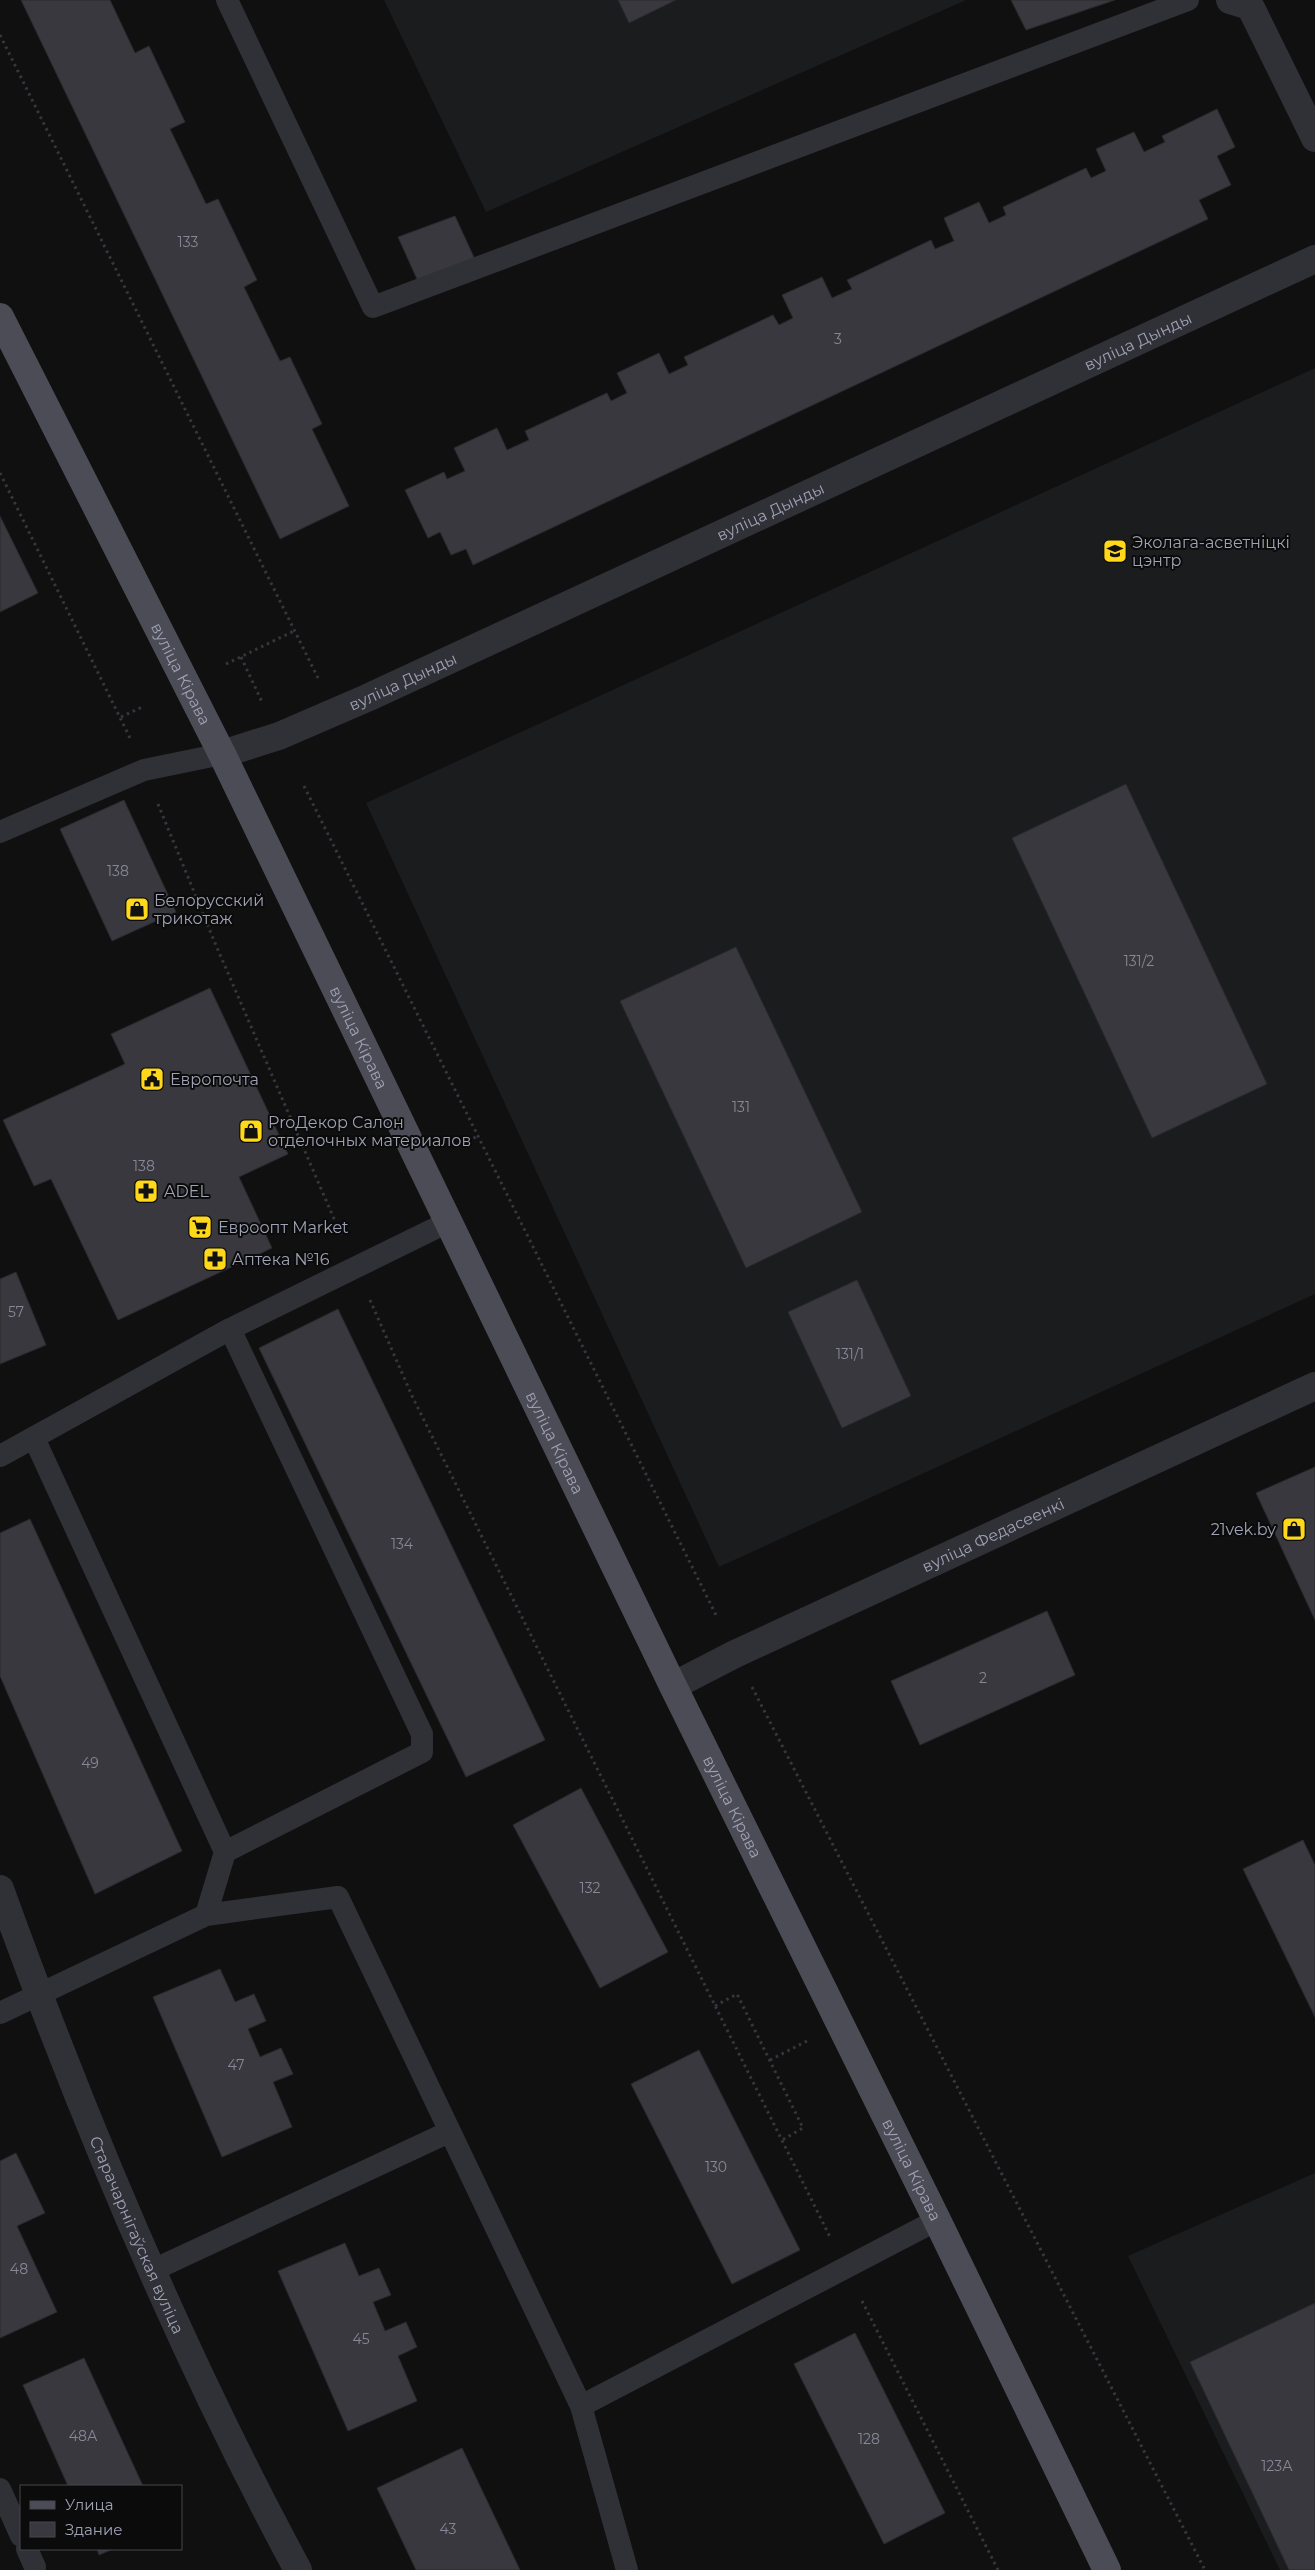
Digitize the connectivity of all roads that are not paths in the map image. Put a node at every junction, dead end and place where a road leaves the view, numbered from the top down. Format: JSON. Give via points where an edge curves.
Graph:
{"nodes":[{"id":1,"x":228,"y":0,"type":"edge"},
{"id":2,"x":1188,"y":0,"type":"edge"},
{"id":3,"x":1230,"y":0,"type":"edge"},
{"id":4,"x":1315,"y":138,"type":"edge"},
{"id":5,"x":1315,"y":259,"type":"edge"},
{"id":6,"x":0,"y":317,"type":"edge"},
{"id":7,"x":222,"y":754,"type":"junction"},
{"id":8,"x":0,"y":832,"type":"edge"},
{"id":9,"x":448,"y":1222,"type":"junction"},
{"id":10,"x":230,"y":1329,"type":"junction"},
{"id":11,"x":1315,"y":1386,"type":"edge"},
{"id":12,"x":34,"y":1438,"type":"junction"},
{"id":13,"x":0,"y":1456,"type":"edge"},
{"id":14,"x":672,"y":1686,"type":"junction"},
{"id":15,"x":225,"y":1852,"type":"junction"},
{"id":16,"x":0,"y":1889,"type":"edge"},
{"id":17,"x":206,"y":1915,"type":"junction"},
{"id":18,"x":38,"y":1995,"type":"junction"},
{"id":19,"x":0,"y":2013,"type":"edge"},
{"id":20,"x":449,"y":2132,"type":"junction"},
{"id":21,"x":937,"y":2220,"type":"junction"},
{"id":22,"x":151,"y":2271,"type":"junction"},
{"id":23,"x":581,"y":2406,"type":"junction"},
{"id":24,"x":0,"y":2489,"type":"edge"},
{"id":25,"x":20,"y":2534,"type":"edge"},
{"id":26,"x":298,"y":2570,"type":"edge"},
{"id":27,"x":627,"y":2570,"type":"edge"},
{"id":28,"x":1107,"y":2570,"type":"edge"}],
"edges":[{"from":1,"to":2,"type":"lane","via":[[373,307]]},
{"from":3,"to":4,"type":"street","via":[[1250,6]]},
{"from":5,"to":7,"type":"street","name":"вуліца Дынды","via":[[367,698],[279,736]]},
{"from":6,"to":7,"type":"main road","name":"вуліца Кірава"},
{"from":7,"to":8,"type":"lane","via":[[144,770]]},
{"from":7,"to":9,"type":"main road","name":"вуліца Кірава"},
{"from":9,"to":10,"type":"lane"},
{"from":9,"to":14,"type":"main road","name":"вуліца Кірава"},
{"from":10,"to":12,"type":"lane"},
{"from":10,"to":15,"type":"lane","via":[[422,1734],[422,1752]]},
{"from":11,"to":14,"type":"street","name":"вуліца Федасеенкі"},
{"from":12,"to":13,"type":"lane"},
{"from":12,"to":15,"type":"lane"},
{"from":14,"to":21,"type":"main road","name":"вуліца Кірава"},
{"from":15,"to":17,"type":"lane"},
{"from":16,"to":18,"type":"street","name":"Старачарнігаўская вуліца"},
{"from":17,"to":18,"type":"lane"},
{"from":17,"to":20,"type":"lane","via":[[338,1897]]},
{"from":18,"to":19,"type":"lane"},
{"from":18,"to":22,"type":"street","name":"Старачарнігаўская вуліца"},
{"from":20,"to":22,"type":"lane"},
{"from":20,"to":23,"type":"lane"},
{"from":21,"to":23,"type":"lane"},
{"from":21,"to":28,"type":"main road","name":"вуліца Кірава"},
{"from":22,"to":26,"type":"street","name":"Старачарнігаўская вуліца","via":[[246,2474]]},
{"from":23,"to":27,"type":"lane"},
{"from":24,"to":25,"type":"lane"}]}
